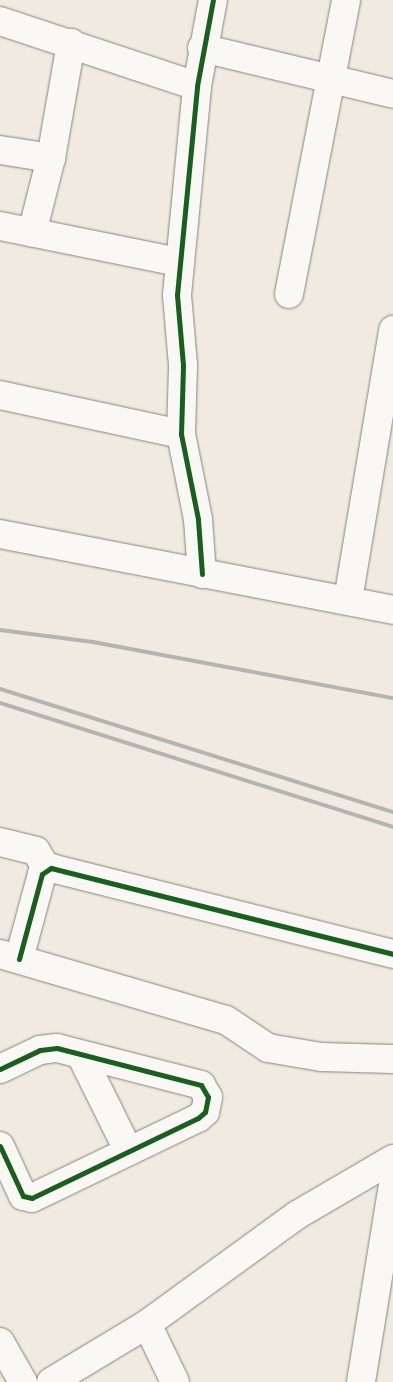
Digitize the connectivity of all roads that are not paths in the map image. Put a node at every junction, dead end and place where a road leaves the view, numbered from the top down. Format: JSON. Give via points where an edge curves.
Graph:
{"nodes":[{"id":1,"x":213,"y":0,"type":"edge"},
{"id":2,"x":346,"y":0,"type":"edge"},
{"id":3,"x":0,"y":20,"type":"edge"},
{"id":4,"x":72,"y":43,"type":"junction"},
{"id":5,"x":202,"y":48,"type":"junction"},
{"id":6,"x":330,"y":80,"type":"junction"},
{"id":7,"x":197,"y":86,"type":"junction"},
{"id":8,"x":393,"y":94,"type":"edge"},
{"id":9,"x":0,"y":150,"type":"edge"},
{"id":10,"x":51,"y":158,"type":"junction"},
{"id":11,"x":0,"y":226,"type":"edge"},
{"id":12,"x":32,"y":234,"type":"junction"},
{"id":13,"x":179,"y":262,"type":"junction"},
{"id":14,"x":289,"y":294,"type":"dead end"},
{"id":15,"x":393,"y":332,"type":"edge"},
{"id":16,"x":0,"y":395,"type":"edge"},
{"id":17,"x":181,"y":434,"type":"junction"},
{"id":18,"x":0,"y":534,"type":"edge"},
{"id":19,"x":202,"y":574,"type":"junction"},
{"id":20,"x":348,"y":600,"type":"junction"},
{"id":21,"x":393,"y":610,"type":"edge"},
{"id":22,"x":0,"y":842,"type":"edge"},
{"id":23,"x":47,"y":869,"type":"junction"},
{"id":24,"x":393,"y":954,"type":"edge"},
{"id":25,"x":9,"y":956,"type":"edge"},
{"id":26,"x":82,"y":1055,"type":"junction"},
{"id":27,"x":393,"y":1059,"type":"edge"},
{"id":28,"x":0,"y":1069,"type":"edge"},
{"id":29,"x":0,"y":1146,"type":"edge"},
{"id":30,"x":128,"y":1150,"type":"junction"},
{"id":31,"x":393,"y":1158,"type":"edge"},
{"id":32,"x":393,"y":1185,"type":"edge"},
{"id":33,"x":148,"y":1324,"type":"junction"},
{"id":34,"x":0,"y":1342,"type":"edge"},
{"id":35,"x":23,"y":1382,"type":"edge"},
{"id":36,"x":52,"y":1382,"type":"edge"},
{"id":37,"x":175,"y":1382,"type":"edge"},
{"id":38,"x":361,"y":1382,"type":"edge"}],
"edges":[{"from":1,"to":5,"type":"street"},
{"from":2,"to":6,"type":"street"},
{"from":3,"to":4,"type":"street"},
{"from":4,"to":7,"type":"street"},
{"from":4,"to":10,"type":"street"},
{"from":5,"to":6,"type":"street"},
{"from":5,"to":7,"type":"street"},
{"from":6,"to":8,"type":"street"},
{"from":6,"to":14,"type":"street"},
{"from":7,"to":13,"type":"street"},
{"from":9,"to":10,"type":"street"},
{"from":10,"to":12,"type":"street"},
{"from":11,"to":12,"type":"street"},
{"from":12,"to":13,"type":"street"},
{"from":13,"to":17,"type":"street"},
{"from":15,"to":20,"type":"street"},
{"from":16,"to":17,"type":"street"},
{"from":17,"to":19,"type":"street","via":[[198,519]]},
{"from":18,"to":19,"type":"street"},
{"from":19,"to":20,"type":"street"},
{"from":20,"to":21,"type":"street"},
{"from":22,"to":23,"type":"street","via":[[36,851]]},
{"from":23,"to":24,"type":"street","via":[[55,868]]},
{"from":23,"to":25,"type":"street"},
{"from":25,"to":27,"type":"street","via":[[226,1020],[268,1048],[321,1056]]},
{"from":26,"to":28,"type":"street","via":[[48,1048]]},
{"from":26,"to":30,"type":"street"},
{"from":26,"to":30,"type":"street","via":[[201,1085],[207,1092],[208,1105],[198,1118]]},
{"from":29,"to":30,"type":"street","via":[[22,1192],[29,1199]]},
{"from":31,"to":33,"type":"street","via":[[283,1224]]},
{"from":32,"to":38,"type":"street"},
{"from":33,"to":36,"type":"street"},
{"from":33,"to":37,"type":"street"},
{"from":34,"to":35,"type":"street"}]}
